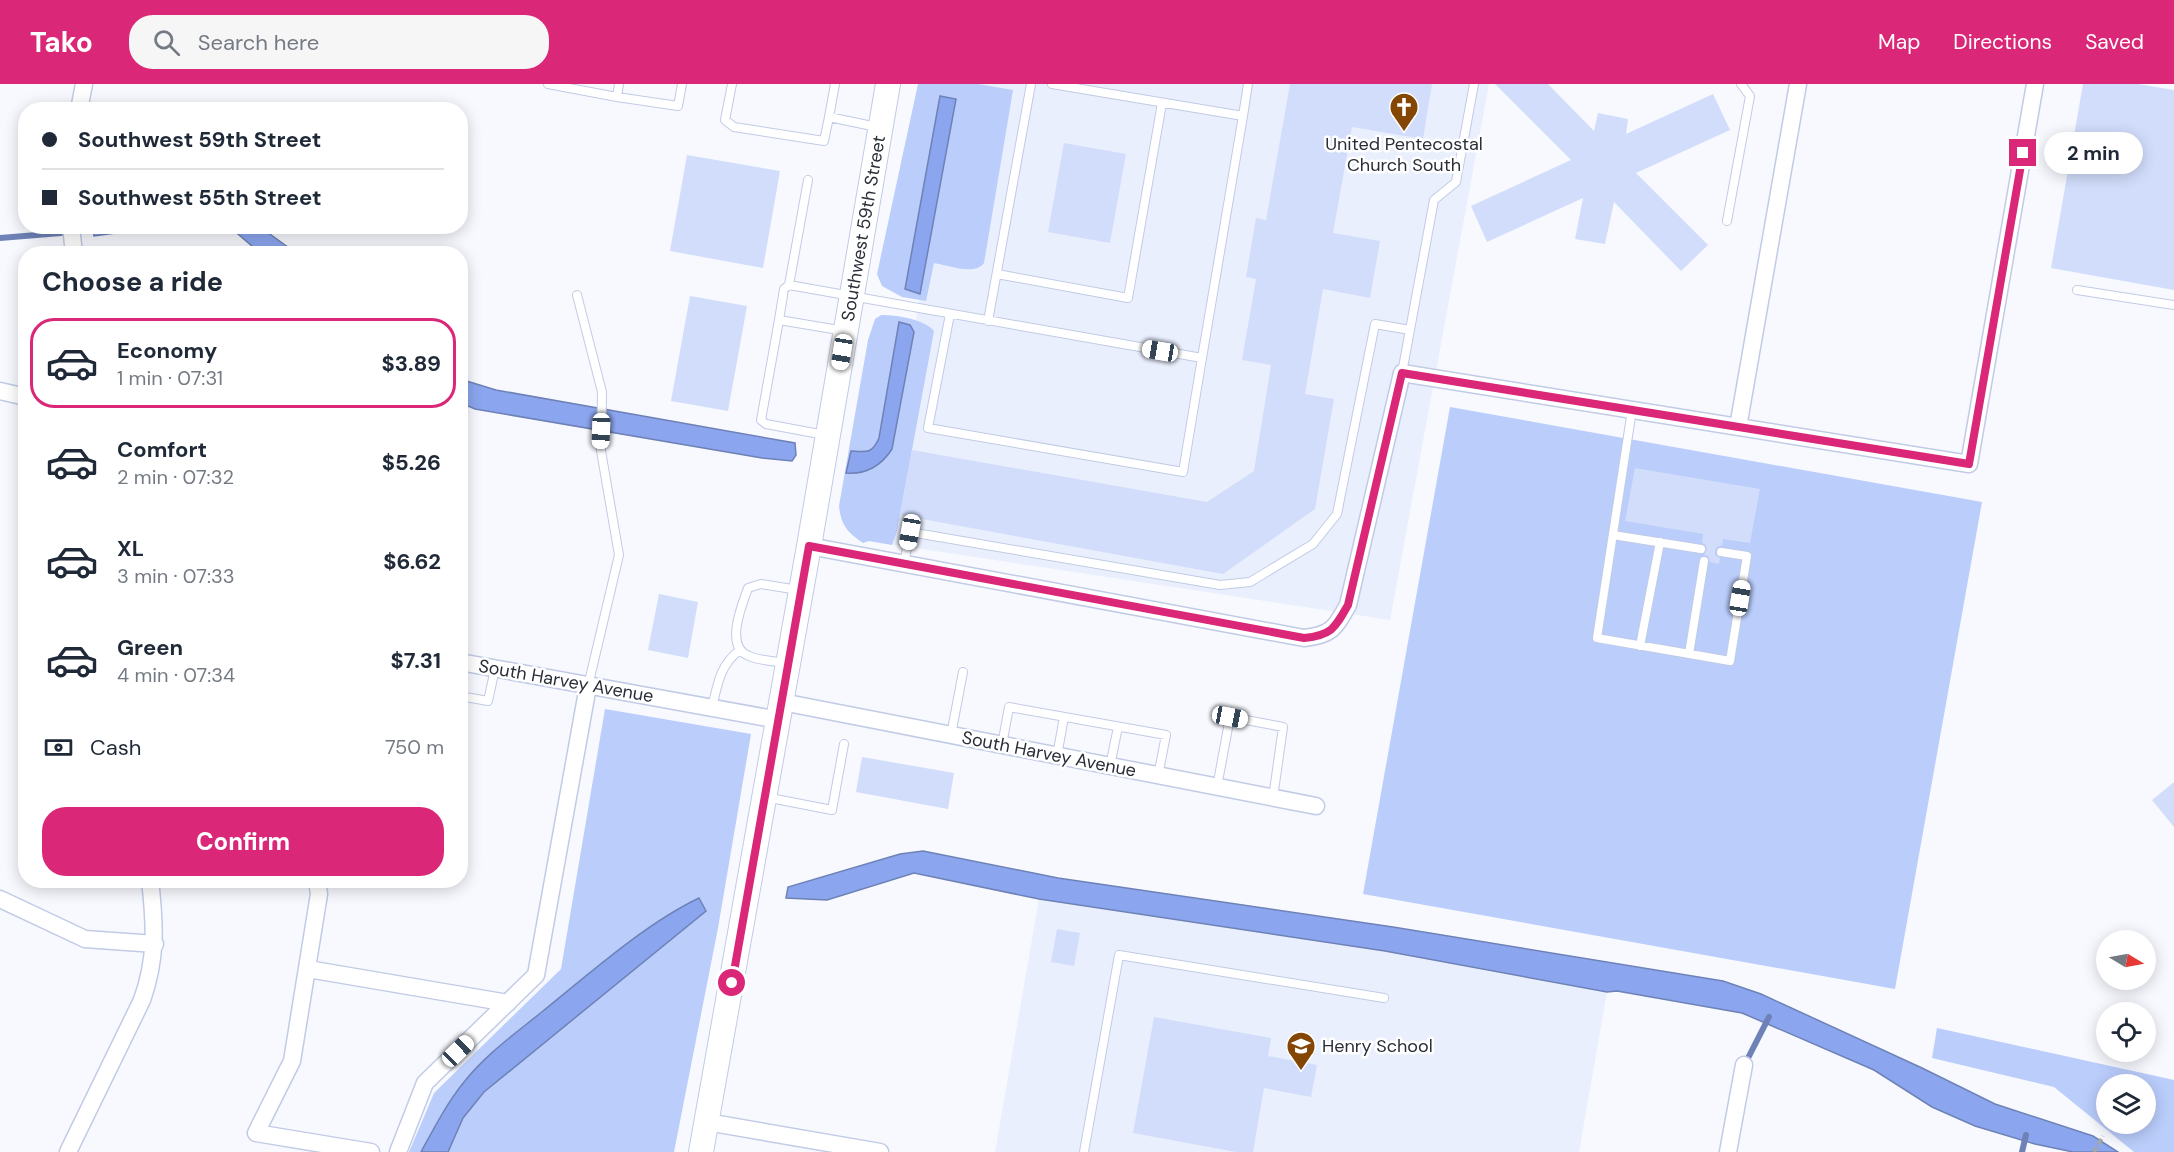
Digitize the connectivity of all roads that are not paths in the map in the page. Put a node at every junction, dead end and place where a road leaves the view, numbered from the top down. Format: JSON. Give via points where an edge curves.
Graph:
{"nodes":[{"id":1,"x":84,"y":84,"type":"edge"},
{"id":2,"x":548,"y":84,"type":"edge"},
{"id":3,"x":619,"y":84,"type":"edge"},
{"id":4,"x":682,"y":84,"type":"edge"},
{"id":5,"x":732,"y":84,"type":"edge"},
{"id":6,"x":835,"y":84,"type":"edge"},
{"id":7,"x":888,"y":84,"type":"edge"},
{"id":8,"x":1031,"y":84,"type":"edge"},
{"id":9,"x":1052,"y":84,"type":"edge"},
{"id":10,"x":1248,"y":84,"type":"edge"},
{"id":11,"x":1474,"y":84,"type":"edge"},
{"id":12,"x":1741,"y":84,"type":"edge"},
{"id":13,"x":1798,"y":84,"type":"edge"},
{"id":14,"x":2035,"y":84,"type":"edge"},
{"id":15,"x":617,"y":97,"type":"junction"},
{"id":16,"x":81,"y":102,"type":"edge"},
{"id":17,"x":1162,"y":103,"type":"junction"},
{"id":18,"x":1243,"y":116,"type":"junction"},
{"id":19,"x":829,"y":117,"type":"junction"},
{"id":20,"x":881,"y":128,"type":"junction"},
{"id":21,"x":808,"y":180,"type":"dead end"},
{"id":22,"x":1727,"y":221,"type":"dead end"},
{"id":23,"x":997,"y":274,"type":"junction"},
{"id":24,"x":789,"y":285,"type":"junction"},
{"id":25,"x":2077,"y":290,"type":"dead end"},
{"id":26,"x":578,"y":295,"type":"dead end"},
{"id":27,"x":852,"y":297,"type":"junction"},
{"id":28,"x":2174,"y":305,"type":"edge"},
{"id":29,"x":950,"y":314,"type":"junction"},
{"id":30,"x":778,"y":320,"type":"junction"},
{"id":31,"x":988,"y":321,"type":"junction"},
{"id":32,"x":1410,"y":330,"type":"junction"},
{"id":33,"x":846,"y":331,"type":"junction"},
{"id":34,"x":1202,"y":358,"type":"junction"},
{"id":35,"x":1402,"y":373,"type":"junction"},
{"id":36,"x":0,"y":391,"type":"edge"},
{"id":37,"x":18,"y":395,"type":"edge"},
{"id":38,"x":1632,"y":410,"type":"junction"},
{"id":39,"x":1738,"y":427,"type":"junction"},
{"id":40,"x":828,"y":435,"type":"junction"},
{"id":41,"x":1613,"y":535,"type":"junction"},
{"id":42,"x":1660,"y":542,"type":"junction"},
{"id":43,"x":809,"y":546,"type":"junction"},
{"id":44,"x":1701,"y":549,"type":"dead end"},
{"id":45,"x":1721,"y":552,"type":"dead end"},
{"id":46,"x":1704,"y":561,"type":"dead end"},
{"id":47,"x":904,"y":564,"type":"junction"},
{"id":48,"x":801,"y":591,"type":"junction"},
{"id":49,"x":1640,"y":646,"type":"junction"},
{"id":50,"x":740,"y":650,"type":"junction"},
{"id":51,"x":1689,"y":654,"type":"junction"},
{"id":52,"x":468,"y":664,"type":"edge"},
{"id":53,"x":788,"y":664,"type":"junction"},
{"id":54,"x":495,"y":669,"type":"junction"},
{"id":55,"x":963,"y":672,"type":"dead end"},
{"id":56,"x":588,"y":686,"type":"junction"},
{"id":57,"x":468,"y":697,"type":"edge"},
{"id":58,"x":712,"y":708,"type":"junction"},
{"id":59,"x":780,"y":711,"type":"junction"},
{"id":60,"x":1064,"y":717,"type":"junction"},
{"id":61,"x":1118,"y":727,"type":"junction"},
{"id":62,"x":951,"y":735,"type":"junction"},
{"id":63,"x":844,"y":744,"type":"dead end"},
{"id":64,"x":1002,"y":745,"type":"junction"},
{"id":65,"x":1057,"y":756,"type":"junction"},
{"id":66,"x":1110,"y":766,"type":"junction"},
{"id":67,"x":1158,"y":776,"type":"junction"},
{"id":68,"x":1217,"y":787,"type":"junction"},
{"id":69,"x":765,"y":797,"type":"junction"},
{"id":70,"x":1273,"y":798,"type":"junction"},
{"id":71,"x":1316,"y":806,"type":"dead end"},
{"id":72,"x":151,"y":888,"type":"edge"},
{"id":73,"x":318,"y":888,"type":"edge"},
{"id":74,"x":0,"y":899,"type":"edge"},
{"id":75,"x":155,"y":944,"type":"junction"},
{"id":76,"x":308,"y":969,"type":"junction"},
{"id":77,"x":1384,"y":998,"type":"dead end"},
{"id":78,"x":508,"y":1003,"type":"junction"},
{"id":79,"x":1744,"y":1065,"type":"dead end"},
{"id":80,"x":707,"y":1122,"type":"junction"},
{"id":81,"x":68,"y":1152,"type":"edge"},
{"id":82,"x":371,"y":1152,"type":"edge"},
{"id":83,"x":398,"y":1152,"type":"edge"},
{"id":84,"x":702,"y":1152,"type":"edge"},
{"id":85,"x":880,"y":1152,"type":"edge"},
{"id":86,"x":1084,"y":1152,"type":"edge"},
{"id":87,"x":1728,"y":1152,"type":"edge"}],
"edges":[{"from":1,"to":16,"type":"street"},
{"from":2,"to":15,"type":"lane"},
{"from":3,"to":15,"type":"lane"},
{"from":4,"to":15,"type":"lane","via":[[678,106]]},
{"from":5,"to":19,"type":"lane","via":[[725,120],[734,127],[824,141]]},
{"from":6,"to":19,"type":"lane"},
{"from":7,"to":20,"type":"main road","name":"Southwest 59th Street"},
{"from":8,"to":23,"type":"lane"},
{"from":9,"to":17,"type":"lane"},
{"from":10,"to":18,"type":"lane"},
{"from":11,"to":32,"type":"lane","via":[[1456,182],[1434,200]]},
{"from":12,"to":22,"type":"lane","via":[[1750,96]]},
{"from":13,"to":39,"type":"street"},
{"from":14,"to":39,"type":"street","via":[[1969,464]]},
{"from":17,"to":18,"type":"lane"},
{"from":17,"to":23,"type":"lane","via":[[1128,298]]},
{"from":18,"to":34,"type":"lane"},
{"from":19,"to":20,"type":"lane"},
{"from":20,"to":27,"type":"main road","name":"Southwest 59th Street"},
{"from":21,"to":24,"type":"lane"},
{"from":23,"to":31,"type":"lane"},
{"from":24,"to":27,"type":"lane"},
{"from":24,"to":30,"type":"lane","via":[[784,289]]},
{"from":25,"to":28,"type":"lane"},
{"from":26,"to":56,"type":"lane","via":[[602,392],[601,451],[619,555]]},
{"from":27,"to":29,"type":"lane"},
{"from":27,"to":33,"type":"main road","name":"Southwest 59th Street"},
{"from":29,"to":31,"type":"lane"},
{"from":29,"to":34,"type":"lane","via":[[928,428],[1184,472]]},
{"from":30,"to":33,"type":"lane"},
{"from":30,"to":40,"type":"lane","via":[[761,420]]},
{"from":31,"to":34,"type":"lane"},
{"from":32,"to":35,"type":"lane"},
{"from":32,"to":47,"type":"lane","via":[[1375,324],[1337,514],[1313,544],[1250,582],[1220,585],[910,532]]},
{"from":33,"to":40,"type":"main road","name":"Southwest 59th Street"},
{"from":35,"to":38,"type":"street"},
{"from":35,"to":47,"type":"street","via":[[1348,605],[1335,627],[1322,636],[1304,638]]},
{"from":36,"to":37,"type":"street"},
{"from":38,"to":39,"type":"street"},
{"from":38,"to":41,"type":"lane"},
{"from":40,"to":43,"type":"main road","name":"Southwest 59th Street"},
{"from":41,"to":42,"type":"lane"},
{"from":41,"to":49,"type":"lane","via":[[1597,638]]},
{"from":42,"to":44,"type":"lane"},
{"from":42,"to":49,"type":"lane"},
{"from":43,"to":47,"type":"street"},
{"from":43,"to":48,"type":"main road","name":"Southwest 59th Street"},
{"from":45,"to":51,"type":"lane","via":[[1747,556],[1730,661]]},
{"from":46,"to":51,"type":"lane"},
{"from":48,"to":50,"type":"lane","via":[[761,584],[748,588],[738,616],[736,636]]},
{"from":48,"to":53,"type":"main road","name":"Southwest 59th Street"},
{"from":49,"to":51,"type":"lane"},
{"from":50,"to":53,"type":"lane","via":[[748,656]]},
{"from":50,"to":58,"type":"lane","via":[[719,676]]},
{"from":52,"to":54,"type":"street","name":"South Harvey Avenue"},
{"from":53,"to":59,"type":"main road","name":"Southwest 59th Street"},
{"from":54,"to":56,"type":"street","name":"South Harvey Avenue"},
{"from":54,"to":57,"type":"lane","via":[[488,701]]},
{"from":55,"to":62,"type":"lane"},
{"from":56,"to":58,"type":"street","name":"South Harvey Avenue"},
{"from":56,"to":78,"type":"street","via":[[536,975]]},
{"from":58,"to":59,"type":"street","name":"South Harvey Avenue"},
{"from":59,"to":62,"type":"street","name":"South Harvey Avenue"},
{"from":59,"to":69,"type":"main road","name":"Southwest 59th Street"},
{"from":60,"to":61,"type":"lane"},
{"from":60,"to":64,"type":"lane","via":[[1009,707]]},
{"from":60,"to":65,"type":"lane"},
{"from":61,"to":66,"type":"lane"},
{"from":61,"to":67,"type":"lane","via":[[1166,735]]},
{"from":62,"to":64,"type":"street","name":"South Harvey Avenue"},
{"from":63,"to":69,"type":"lane","via":[[832,810]]},
{"from":64,"to":65,"type":"street","name":"South Harvey Avenue"},
{"from":65,"to":66,"type":"street","name":"South Harvey Avenue"},
{"from":66,"to":67,"type":"street","name":"South Harvey Avenue"},
{"from":67,"to":68,"type":"street","name":"South Harvey Avenue"},
{"from":68,"to":70,"type":"street","name":"South Harvey Avenue"},
{"from":68,"to":70,"type":"lane","via":[[1230,717],[1283,727]]},
{"from":69,"to":80,"type":"main road","name":"Southwest 59th Street"},
{"from":70,"to":71,"type":"street","name":"South Harvey Avenue"},
{"from":72,"to":75,"type":"street"},
{"from":73,"to":76,"type":"street"},
{"from":74,"to":75,"type":"street","via":[[85,939]]},
{"from":75,"to":81,"type":"street","via":[[142,1000]]},
{"from":76,"to":78,"type":"street"},
{"from":76,"to":82,"type":"street","via":[[292,1061],[256,1133]]},
{"from":77,"to":86,"type":"lane","via":[[1119,955]]},
{"from":78,"to":83,"type":"street","via":[[425,1083]]},
{"from":79,"to":87,"type":"street"},
{"from":80,"to":84,"type":"main road","name":"Southwest 59th Street"},
{"from":80,"to":85,"type":"street"}]}
